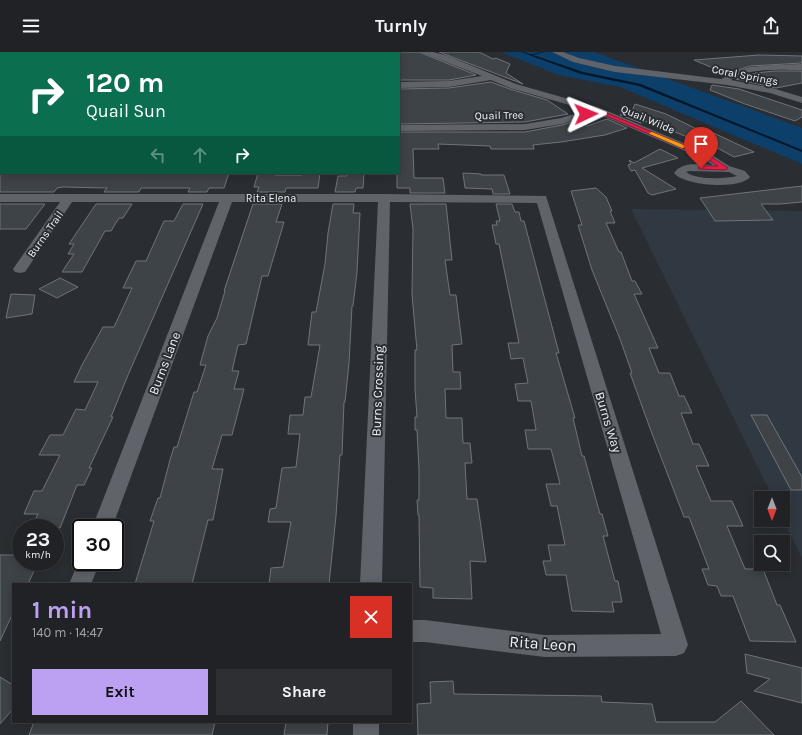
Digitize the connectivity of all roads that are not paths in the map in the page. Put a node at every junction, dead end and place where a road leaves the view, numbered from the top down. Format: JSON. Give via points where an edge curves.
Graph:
{"nodes":[{"id":1,"x":424,"y":52,"type":"edge"},
{"id":2,"x":556,"y":52,"type":"edge"},
{"id":3,"x":442,"y":55,"type":"edge"},
{"id":4,"x":802,"y":67,"type":"edge"},
{"id":5,"x":490,"y":78,"type":"junction"},
{"id":6,"x":723,"y":82,"type":"junction"},
{"id":7,"x":400,"y":85,"type":"edge"},
{"id":8,"x":802,"y":100,"type":"edge"},
{"id":9,"x":597,"y":110,"type":"junction"},
{"id":10,"x":400,"y":128,"type":"edge"},
{"id":11,"x":725,"y":168,"type":"dead end"},
{"id":12,"x":0,"y":198,"type":"edge"},
{"id":13,"x":70,"y":198,"type":"junction"},
{"id":14,"x":227,"y":198,"type":"junction"},
{"id":15,"x":384,"y":198,"type":"junction"},
{"id":16,"x":542,"y":199,"type":"joint"},
{"id":17,"x":20,"y":269,"type":"dead end"},
{"id":18,"x":105,"y":519,"type":"edge"},
{"id":19,"x":85,"y":571,"type":"edge"},
{"id":20,"x":80,"y":583,"type":"edge"},
{"id":21,"x":371,"y":583,"type":"edge"},
{"id":22,"x":412,"y":631,"type":"edge"},
{"id":23,"x":676,"y":645,"type":"joint"},
{"id":24,"x":366,"y":723,"type":"edge"},
{"id":25,"x":366,"y":735,"type":"edge"}],
"edges":[{"from":1,"to":3,"type":"street","name":"Quail Wilde"},
{"from":2,"to":6,"type":"street","name":"Coral Springs","via":[[576,60],[615,69],[682,73]]},
{"from":3,"to":5,"type":"street","name":"Quail Wilde"},
{"from":4,"to":6,"type":"street","via":[[751,70],[733,75]]},
{"from":5,"to":7,"type":"street","via":[[449,84]]},
{"from":5,"to":9,"type":"street","name":"Quail Wilde"},
{"from":6,"to":8,"type":"street","name":"Coral Springs"},
{"from":9,"to":10,"type":"street","name":"Quail Tree","via":[[562,121],[525,127]]},
{"from":9,"to":11,"type":"street","name":"Quail Wilde","via":[[708,157]]},
{"from":12,"to":13,"type":"street","name":"Rita Elena"},
{"from":13,"to":14,"type":"street","name":"Rita Elena"},
{"from":13,"to":17,"type":"street","name":"Burns Trail"},
{"from":14,"to":15,"type":"street","name":"Rita Elena"},
{"from":14,"to":18,"type":"street","name":"Burns Lane"},
{"from":15,"to":16,"type":"street","name":"Rita Elena"},
{"from":15,"to":21,"type":"street","name":"Burns Crossing"},
{"from":16,"to":23,"type":"street","name":"Burns Way"},
{"from":19,"to":20,"type":"street"},
{"from":22,"to":23,"type":"street","name":"Rita Leon","via":[[545,646]]},
{"from":24,"to":25,"type":"street"}]}
